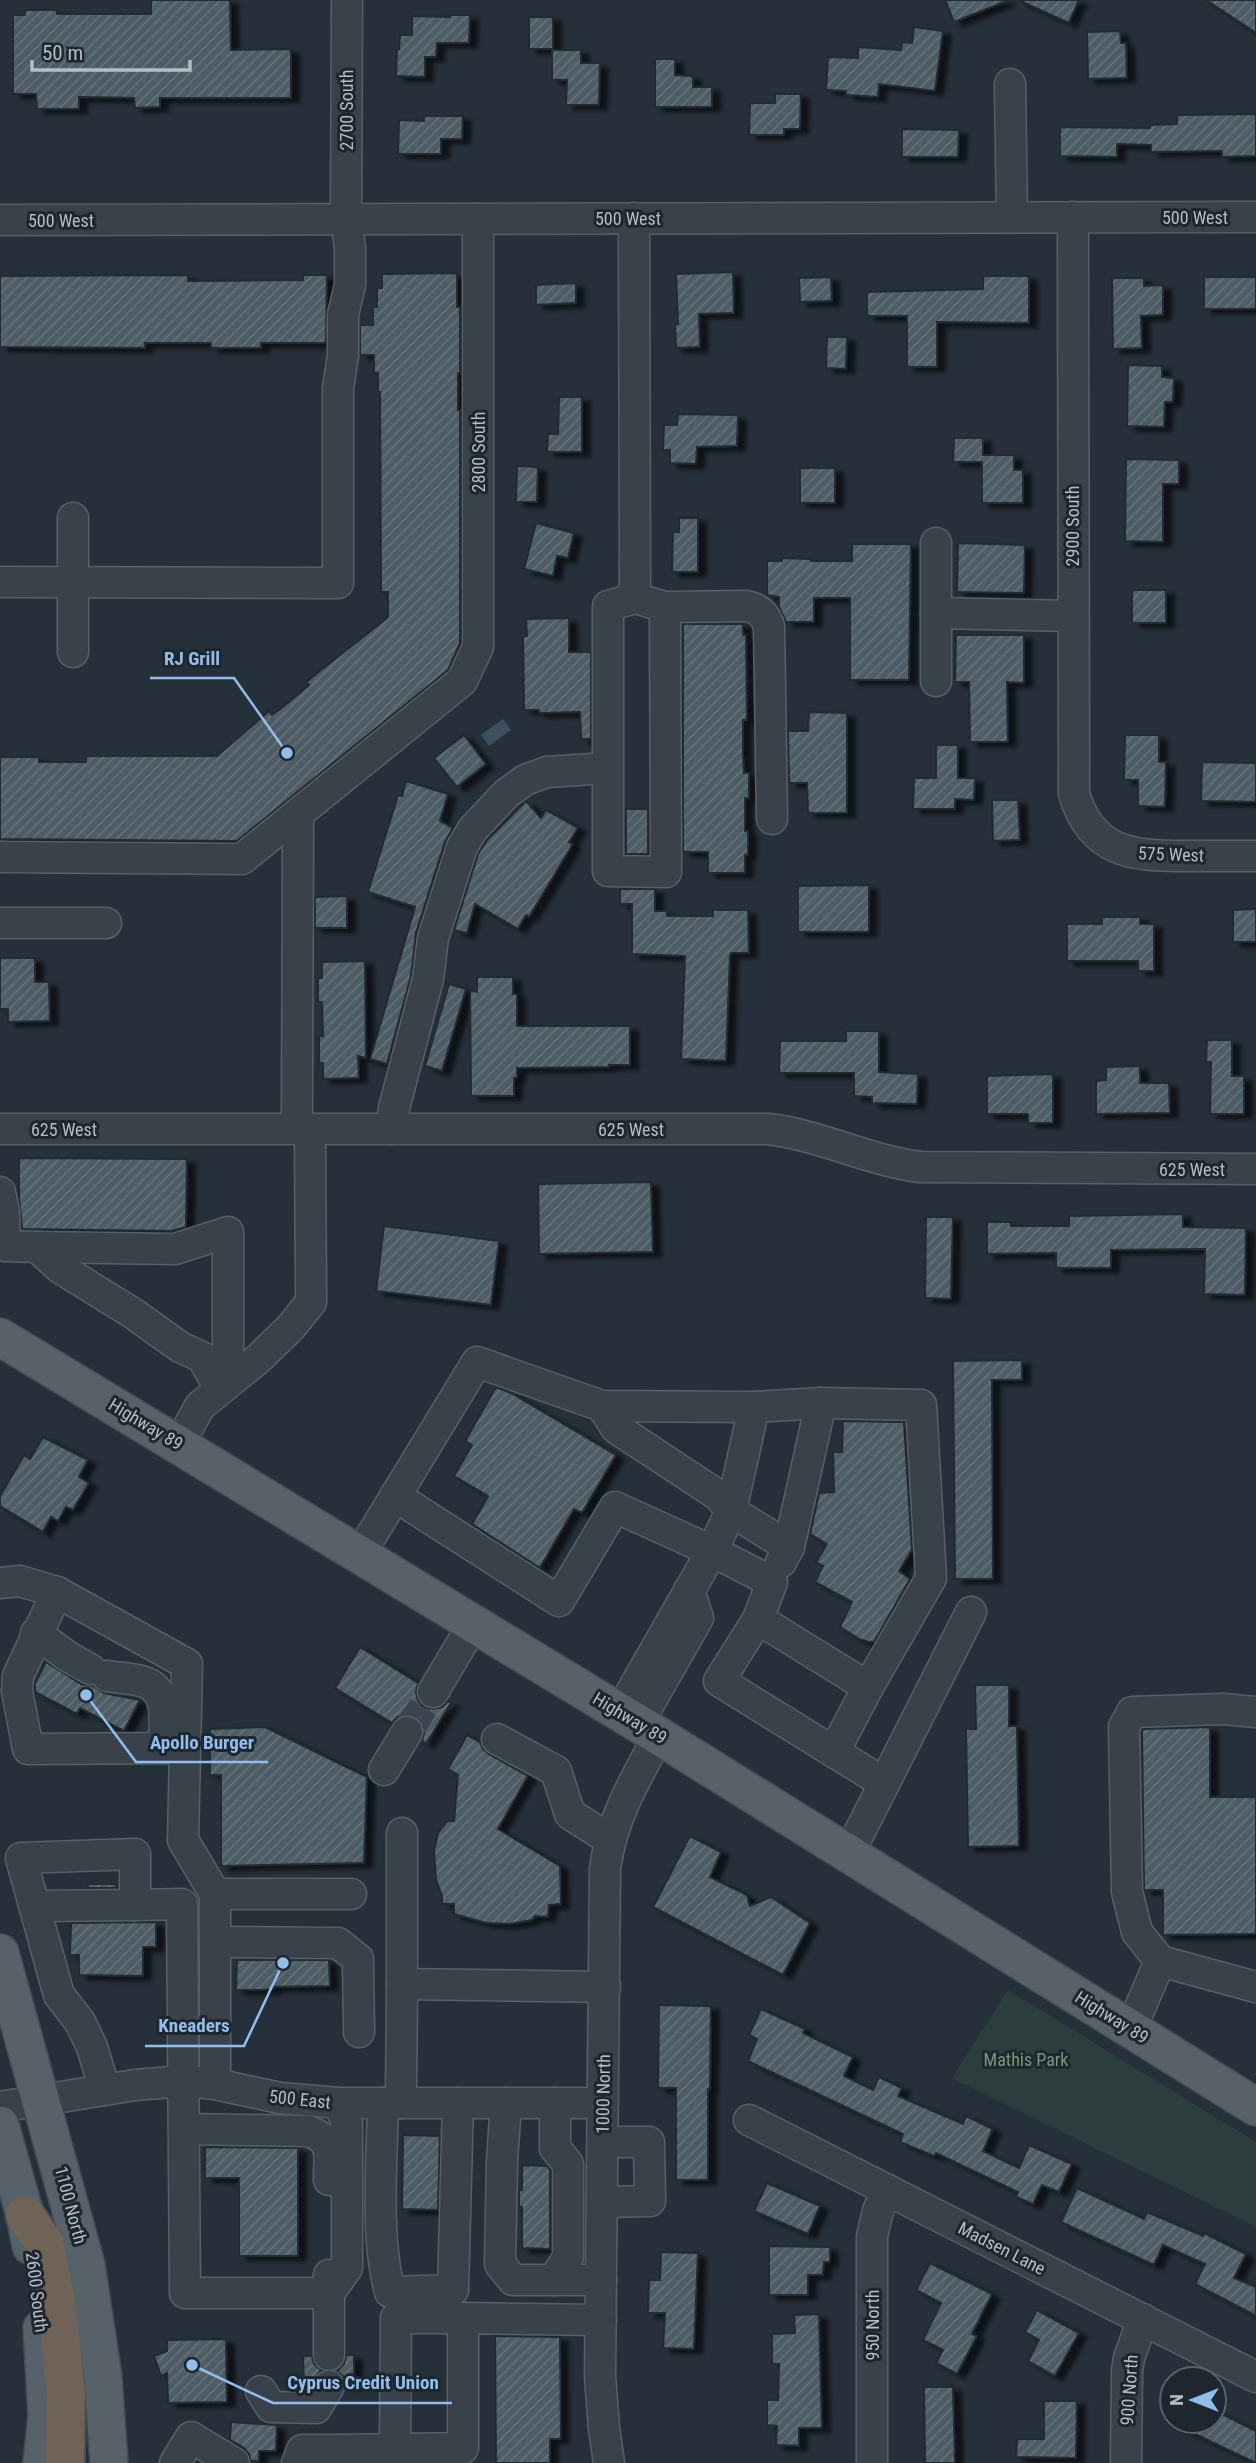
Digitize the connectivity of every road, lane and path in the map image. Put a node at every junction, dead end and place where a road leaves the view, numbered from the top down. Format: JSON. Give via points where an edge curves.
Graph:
{"nodes":[{"id":1,"x":347,"y":0,"type":"edge"},
{"id":2,"x":1010,"y":84,"type":"dead end"},
{"id":3,"x":1012,"y":217,"type":"junction"},
{"id":4,"x":1073,"y":217,"type":"junction"},
{"id":5,"x":1256,"y":217,"type":"edge"},
{"id":6,"x":634,"y":218,"type":"junction"},
{"id":7,"x":346,"y":219,"type":"junction"},
{"id":8,"x":478,"y":219,"type":"junction"},
{"id":9,"x":0,"y":220,"type":"edge"},
{"id":10,"x":73,"y":518,"type":"dead end"},
{"id":11,"x":936,"y":543,"type":"dead end"},
{"id":12,"x":73,"y":581,"type":"junction"},
{"id":13,"x":0,"y":582,"type":"edge"},
{"id":14,"x":635,"y":598,"type":"junction"},
{"id":15,"x":665,"y":607,"type":"junction"},
{"id":16,"x":936,"y":613,"type":"junction"},
{"id":17,"x":1072,"y":615,"type":"junction"},
{"id":18,"x":73,"y":652,"type":"dead end"},
{"id":19,"x":936,"y":681,"type":"dead end"},
{"id":20,"x":607,"y":768,"type":"junction"},
{"id":21,"x":298,"y":814,"type":"junction"},
{"id":22,"x":772,"y":819,"type":"dead end"},
{"id":23,"x":1093,"y":830,"type":"joint"},
{"id":24,"x":1256,"y":856,"type":"edge"},
{"id":25,"x":0,"y":857,"type":"edge"},
{"id":26,"x":0,"y":923,"type":"edge"},
{"id":27,"x":106,"y":923,"type":"dead end"},
{"id":28,"x":0,"y":1129,"type":"edge"},
{"id":29,"x":303,"y":1129,"type":"junction"},
{"id":30,"x":392,"y":1129,"type":"junction"},
{"id":31,"x":1256,"y":1169,"type":"edge"},
{"id":32,"x":0,"y":1192,"type":"edge"},
{"id":33,"x":37,"y":1247,"type":"junction"},
{"id":34,"x":0,"y":1337,"type":"edge"},
{"id":35,"x":224,"y":1386,"type":"junction"},
{"id":36,"x":821,"y":1403,"type":"junction"},
{"id":37,"x":602,"y":1406,"type":"junction"},
{"id":38,"x":754,"y":1407,"type":"junction"},
{"id":39,"x":179,"y":1444,"type":"junction"},
{"id":40,"x":395,"y":1496,"type":"junction"},
{"id":41,"x":731,"y":1511,"type":"junction"},
{"id":42,"x":789,"y":1546,"type":"junction"},
{"id":43,"x":712,"y":1551,"type":"junction"},
{"id":44,"x":360,"y":1554,"type":"junction"},
{"id":45,"x":772,"y":1582,"type":"junction"},
{"id":46,"x":0,"y":1583,"type":"edge"},
{"id":47,"x":57,"y":1592,"type":"junction"},
{"id":48,"x":971,"y":1612,"type":"dead end"},
{"id":49,"x":758,"y":1619,"type":"junction"},
{"id":50,"x":474,"y":1623,"type":"junction"},
{"id":51,"x":36,"y":1633,"type":"junction"},
{"id":52,"x":868,"y":1687,"type":"junction"},
{"id":53,"x":433,"y":1692,"type":"tunnel mouth"},
{"id":54,"x":1256,"y":1712,"type":"edge"},
{"id":55,"x":639,"y":1724,"type":"junction"},
{"id":56,"x":407,"y":1732,"type":"tunnel mouth"},
{"id":57,"x":497,"y":1739,"type":"dead end"},
{"id":58,"x":174,"y":1748,"type":"junction"},
{"id":59,"x":834,"y":1752,"type":"junction"},
{"id":60,"x":384,"y":1770,"type":"dead end"},
{"id":61,"x":884,"y":1783,"type":"junction"},
{"id":62,"x":402,"y":1833,"type":"dead end"},
{"id":63,"x":610,"y":1839,"type":"junction"},
{"id":64,"x":849,"y":1853,"type":"junction"},
{"id":65,"x":215,"y":1894,"type":"junction"},
{"id":66,"x":351,"y":1894,"type":"dead end"},
{"id":67,"x":135,"y":1905,"type":"junction"},
{"id":68,"x":34,"y":1906,"type":"junction"},
{"id":69,"x":215,"y":1942,"type":"junction"},
{"id":70,"x":0,"y":1953,"type":"edge"},
{"id":71,"x":1160,"y":1961,"type":"junction"},
{"id":72,"x":401,"y":1984,"type":"junction"},
{"id":73,"x":605,"y":1987,"type":"junction"},
{"id":74,"x":1256,"y":1987,"type":"edge"},
{"id":75,"x":1131,"y":2029,"type":"junction"},
{"id":76,"x":359,"y":2032,"type":"dead end"},
{"id":77,"x":185,"y":2081,"type":"junction"},
{"id":78,"x":215,"y":2084,"type":"junction"},
{"id":79,"x":104,"y":2090,"type":"junction"},
{"id":80,"x":42,"y":2101,"type":"junction"},
{"id":81,"x":339,"y":2103,"type":"junction"},
{"id":82,"x":392,"y":2103,"type":"junction"},
{"id":83,"x":458,"y":2103,"type":"junction"},
{"id":84,"x":506,"y":2103,"type":"junction"},
{"id":85,"x":555,"y":2103,"type":"junction"},
{"id":86,"x":603,"y":2103,"type":"junction"},
{"id":87,"x":1255,"y":2103,"type":"edge"},
{"id":88,"x":0,"y":2107,"type":"edge"},
{"id":89,"x":749,"y":2120,"type":"dead end"},
{"id":90,"x":0,"y":2125,"type":"edge"},
{"id":91,"x":185,"y":2129,"type":"junction"},
{"id":92,"x":603,"y":2142,"type":"junction"},
{"id":93,"x":887,"y":2190,"type":"junction"},
{"id":94,"x":602,"y":2202,"type":"junction"},
{"id":95,"x":25,"y":2215,"type":"junction"},
{"id":96,"x":347,"y":2268,"type":"junction"},
{"id":97,"x":554,"y":2280,"type":"junction"},
{"id":98,"x":601,"y":2280,"type":"junction"},
{"id":99,"x":390,"y":2292,"type":"junction"},
{"id":100,"x":329,"y":2293,"type":"junction"},
{"id":101,"x":463,"y":2318,"type":"junction"},
{"id":102,"x":1143,"y":2319,"type":"junction"},
{"id":103,"x":601,"y":2320,"type":"junction"},
{"id":104,"x":329,"y":2356,"type":"dead end"},
{"id":105,"x":1256,"y":2376,"type":"edge"},
{"id":106,"x":329,"y":2386,"type":"dead end"},
{"id":107,"x":261,"y":2391,"type":"dead end"},
{"id":108,"x":395,"y":2449,"type":"junction"},
{"id":109,"x":338,"y":2457,"type":"edge"},
{"id":110,"x":42,"y":2463,"type":"edge"},
{"id":111,"x":65,"y":2463,"type":"edge"},
{"id":112,"x":109,"y":2463,"type":"edge"},
{"id":113,"x":175,"y":2463,"type":"edge"},
{"id":114,"x":234,"y":2463,"type":"edge"},
{"id":115,"x":297,"y":2463,"type":"edge"},
{"id":116,"x":609,"y":2463,"type":"edge"},
{"id":117,"x":872,"y":2463,"type":"edge"},
{"id":118,"x":1126,"y":2463,"type":"edge"}],
"edges":[{"from":1,"to":7,"type":"street","name":"2700 South"},
{"from":2,"to":3,"type":"street"},
{"from":3,"to":4,"type":"street","name":"500 West"},
{"from":3,"to":6,"type":"street","name":"500 West"},
{"from":4,"to":5,"type":"street","name":"500 West"},
{"from":4,"to":17,"type":"street","name":"2900 South"},
{"from":6,"to":8,"type":"street","name":"500 West"},
{"from":6,"to":14,"type":"street"},
{"from":7,"to":8,"type":"street","name":"500 West"},
{"from":7,"to":9,"type":"street","name":"500 West"},
{"from":7,"to":12,"type":"street","name":"2700 South","via":[[350,285],[343,314],[338,389],[338,583]]},
{"from":8,"to":21,"type":"street","name":"2800 South","via":[[478,647],[462,681]]},
{"from":10,"to":12,"type":"street"},
{"from":11,"to":16,"type":"street"},
{"from":12,"to":13,"type":"street"},
{"from":12,"to":18,"type":"street"},
{"from":14,"to":15,"type":"street"},
{"from":14,"to":20,"type":"street","via":[[608,606]]},
{"from":15,"to":20,"type":"street","via":[[666,872],[608,871]]},
{"from":15,"to":22,"type":"street","via":[[746,606],[766,618]]},
{"from":16,"to":17,"type":"street"},
{"from":16,"to":19,"type":"street"},
{"from":17,"to":23,"type":"street","name":"2900 South","via":[[1072,782],[1077,805]]},
{"from":20,"to":30,"type":"street","via":[[547,772],[525,780],[486,814],[461,847],[433,938],[428,979]]},
{"from":21,"to":25,"type":"street","via":[[242,859]]},
{"from":21,"to":29,"type":"street"},
{"from":23,"to":24,"type":"street","name":"575 West","via":[[1130,853]]},
{"from":26,"to":27,"type":"street"},
{"from":28,"to":29,"type":"street","name":"625 West"},
{"from":29,"to":30,"type":"street","name":"625 West"},
{"from":29,"to":35,"type":"street","via":[[312,1302],[258,1359]]},
{"from":30,"to":31,"type":"street","name":"625 West","via":[[768,1129],[799,1133],[921,1167]]},
{"from":32,"to":33,"type":"street","via":[[5,1246]]},
{"from":33,"to":35,"type":"street","via":[[60,1268],[202,1357]]},
{"from":33,"to":35,"type":"street","via":[[175,1249],[228,1231]]},
{"from":34,"to":39,"type":"main road","name":"Highway 89"},
{"from":35,"to":39,"type":"street","via":[[200,1406]]},
{"from":36,"to":38,"type":"street"},
{"from":36,"to":42,"type":"street"},
{"from":36,"to":52,"type":"street","via":[[922,1405],[931,1578]]},
{"from":37,"to":38,"type":"street"},
{"from":37,"to":40,"type":"street","via":[[477,1362]]},
{"from":37,"to":41,"type":"street","via":[[616,1428],[719,1496]]},
{"from":38,"to":41,"type":"street","name":"1000 North"},
{"from":39,"to":44,"type":"main road","name":"Highway 89"},
{"from":40,"to":43,"type":"street","via":[[559,1601],[615,1507]]},
{"from":40,"to":44,"type":"street"},
{"from":41,"to":42,"type":"street"},
{"from":41,"to":43,"type":"street","name":"1000 North"},
{"from":42,"to":45,"type":"street"},
{"from":43,"to":45,"type":"street"},
{"from":43,"to":55,"type":"street","name":"1000 North","via":[[690,1590]]},
{"from":44,"to":50,"type":"main road","name":"Highway 89"},
{"from":45,"to":49,"type":"street"},
{"from":46,"to":47,"type":"street","via":[[20,1581]]},
{"from":47,"to":51,"type":"street"},
{"from":47,"to":58,"type":"street","via":[[187,1664]]},
{"from":48,"to":61,"type":"street"},
{"from":49,"to":52,"type":"street"},
{"from":49,"to":59,"type":"street","via":[[719,1681]]},
{"from":50,"to":53,"type":"street"},
{"from":50,"to":55,"type":"main road","name":"Highway 89"},
{"from":51,"to":58,"type":"street","via":[[99,1673],[138,1680],[160,1693]]},
{"from":51,"to":58,"type":"street","via":[[18,1676],[17,1692],[29,1749]]},
{"from":52,"to":59,"type":"street"},
{"from":54,"to":71,"type":"street","via":[[1132,1712],[1124,1727],[1127,1892],[1137,1932]]},
{"from":55,"to":63,"type":"street","name":"1000 North","via":[[625,1800]]},
{"from":55,"to":64,"type":"main road","name":"Highway 89"},
{"from":56,"to":60,"type":"street"},
{"from":57,"to":63,"type":"street","via":[[556,1771],[570,1814]]},
{"from":58,"to":65,"type":"street","via":[[183,1840]]},
{"from":59,"to":61,"type":"street"},
{"from":61,"to":64,"type":"street"},
{"from":62,"to":72,"type":"street"},
{"from":63,"to":73,"type":"street","name":"1000 North","via":[[604,1884]]},
{"from":64,"to":75,"type":"main road","name":"Highway 89"},
{"from":65,"to":66,"type":"street"},
{"from":65,"to":69,"type":"street"},
{"from":67,"to":68,"type":"street"},
{"from":67,"to":68,"type":"street","via":[[135,1854],[21,1858]]},
{"from":67,"to":77,"type":"street","via":[[182,1905]]},
{"from":68,"to":79,"type":"street","via":[[59,1995],[92,2047]]},
{"from":69,"to":76,"type":"street","via":[[338,1943],[358,1959]]},
{"from":69,"to":78,"type":"street"},
{"from":70,"to":80,"type":"main road","name":"1100 North"},
{"from":71,"to":74,"type":"street"},
{"from":71,"to":75,"type":"street"},
{"from":72,"to":73,"type":"street"},
{"from":72,"to":82,"type":"street"},
{"from":73,"to":86,"type":"street","name":"1000 North"},
{"from":75,"to":87,"type":"main road","name":"Highway 89"},
{"from":77,"to":78,"type":"street","name":"500 East"},
{"from":77,"to":79,"type":"street","name":"500 East"},
{"from":77,"to":91,"type":"street"},
{"from":78,"to":81,"type":"street","name":"500 East","via":[[280,2098]]},
{"from":79,"to":80,"type":"street","name":"500 East"},
{"from":80,"to":88,"type":"street","name":"500 East"},
{"from":80,"to":112,"type":"main road","name":"1100 North","via":[[86,2265],[103,2377]]},
{"from":81,"to":82,"type":"street","name":"500 East"},
{"from":81,"to":96,"type":"street","via":[[347,2123]]},
{"from":82,"to":83,"type":"street","name":"500 East"},
{"from":82,"to":99,"type":"street"},
{"from":83,"to":84,"type":"street","name":"500 East"},
{"from":83,"to":99,"type":"street","via":[[453,2290]]},
{"from":84,"to":85,"type":"street","name":"500 East"},
{"from":84,"to":97,"type":"street","via":[[500,2264],[513,2280]]},
{"from":85,"to":86,"type":"street","name":"500 East"},
{"from":85,"to":97,"type":"street","via":[[555,2148],[568,2164],[568,2257]]},
{"from":86,"to":92,"type":"street","name":"1000 North"},
{"from":89,"to":93,"type":"street","name":"Madsen Lane"},
{"from":90,"to":95,"type":"main road","name":"2600 South"},
{"from":91,"to":100,"type":"street","via":[[308,2131],[322,2136],[329,2146]]},
{"from":91,"to":100,"type":"street","via":[[185,2293]]},
{"from":92,"to":94,"type":"street","name":"1000 North"},
{"from":92,"to":94,"type":"street","via":[[649,2142],[650,2201]]},
{"from":93,"to":102,"type":"street","name":"Madsen Lane"},
{"from":93,"to":117,"type":"street","name":"950 North","via":[[872,2236]]},
{"from":94,"to":98,"type":"street","name":"1000 North"},
{"from":95,"to":110,"type":"main road","name":"2600 South","via":[[43,2337],[47,2416]]},
{"from":95,"to":111,"type":"highway","via":[[44,2243],[57,2308],[66,2393]]},
{"from":96,"to":99,"type":"street"},
{"from":96,"to":100,"type":"street"},
{"from":97,"to":98,"type":"street"},
{"from":98,"to":103,"type":"street","name":"1000 North"},
{"from":99,"to":101,"type":"street"},
{"from":99,"to":108,"type":"street"},
{"from":100,"to":104,"type":"street"},
{"from":101,"to":103,"type":"street"},
{"from":101,"to":108,"type":"street","via":[[463,2448]]},
{"from":102,"to":105,"type":"street","name":"Madsen Lane"},
{"from":102,"to":118,"type":"street","name":"900 North","via":[[1127,2371]]},
{"from":103,"to":116,"type":"street","name":"1000 North","via":[[601,2394]]},
{"from":106,"to":107,"type":"street","via":[[316,2408],[271,2407]]},
{"from":108,"to":109,"type":"street"},
{"from":109,"to":115,"type":"street","via":[[302,2450]]},
{"from":113,"to":114,"type":"street","via":[[191,2437]]}]}
